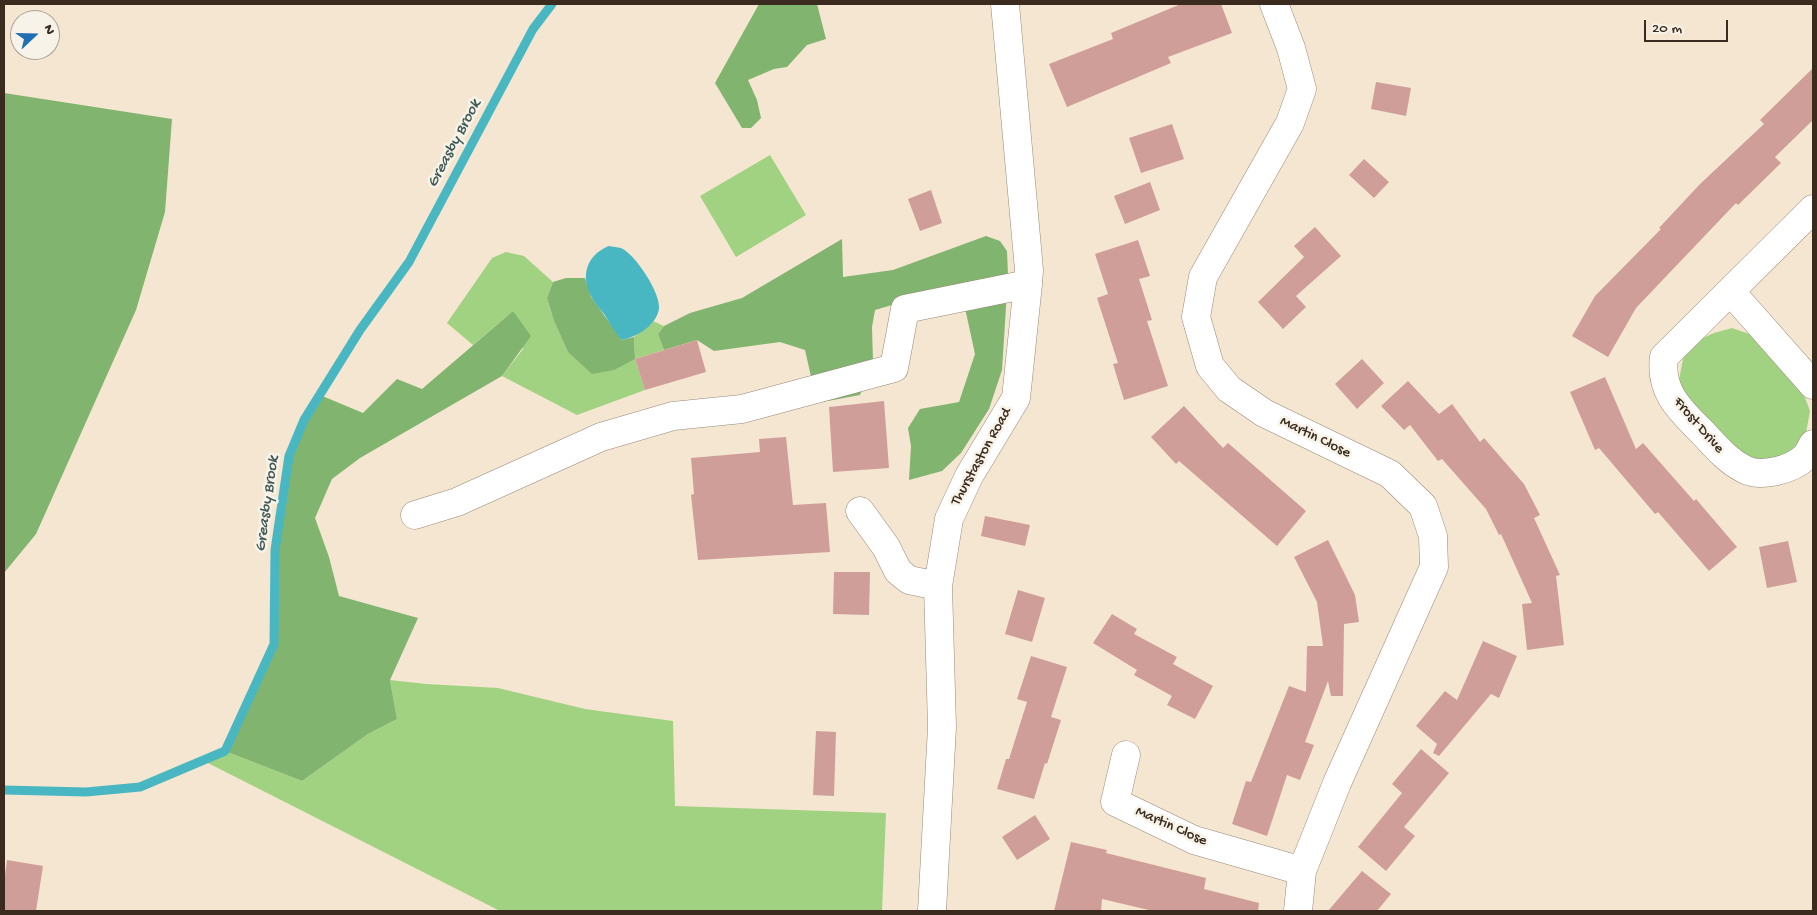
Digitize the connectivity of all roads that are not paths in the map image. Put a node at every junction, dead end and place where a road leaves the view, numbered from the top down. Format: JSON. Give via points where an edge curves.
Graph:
{"nodes":[{"id":1,"x":1274,"y":4,"type":"edge"},
{"id":2,"x":1008,"y":5,"type":"edge"},
{"id":3,"x":1813,"y":209,"type":"edge"},
{"id":4,"x":1028,"y":284,"type":"junction"},
{"id":5,"x":1730,"y":292,"type":"junction"},
{"id":6,"x":1813,"y":385,"type":"edge"},
{"id":7,"x":1813,"y":444,"type":"edge"},
{"id":8,"x":860,"y":511,"type":"dead end"},
{"id":9,"x":415,"y":515,"type":"dead end"},
{"id":10,"x":938,"y":586,"type":"junction"},
{"id":11,"x":1126,"y":755,"type":"dead end"},
{"id":12,"x":1302,"y":870,"type":"junction"},
{"id":13,"x":932,"y":911,"type":"edge"},
{"id":14,"x":1298,"y":911,"type":"edge"}],
"edges":[{"from":1,"to":12,"type":"street","name":"Martin Close","via":[[1302,89],[1290,123],[1203,277],[1196,317],[1210,366],[1229,389],[1264,413],[1390,474],[1422,506],[1433,536],[1434,567],[1337,783]]},
{"from":2,"to":4,"type":"street","name":"Thurstaston Road"},
{"from":3,"to":5,"type":"street","name":"Frost Drive"},
{"from":4,"to":9,"type":"street","via":[[905,309],[894,368],[742,409],[673,416],[601,437],[457,502]]},
{"from":4,"to":10,"type":"street","name":"Thurstaston Road","via":[[1016,398],[969,476],[948,519]]},
{"from":5,"to":6,"type":"street"},
{"from":5,"to":7,"type":"street","name":"Frost Drive","via":[[1664,356],[1662,370],[1666,387],[1679,409],[1726,458],[1746,471],[1767,473],[1787,468],[1805,457]]},
{"from":8,"to":10,"type":"street","via":[[886,546],[898,571],[909,580]]},
{"from":10,"to":13,"type":"street","name":"Thurstaston Road","via":[[942,727]]},
{"from":11,"to":12,"type":"street","name":"Martin Close","via":[[1115,802],[1194,840]]},
{"from":12,"to":14,"type":"street","name":"Martin Close"}]}
